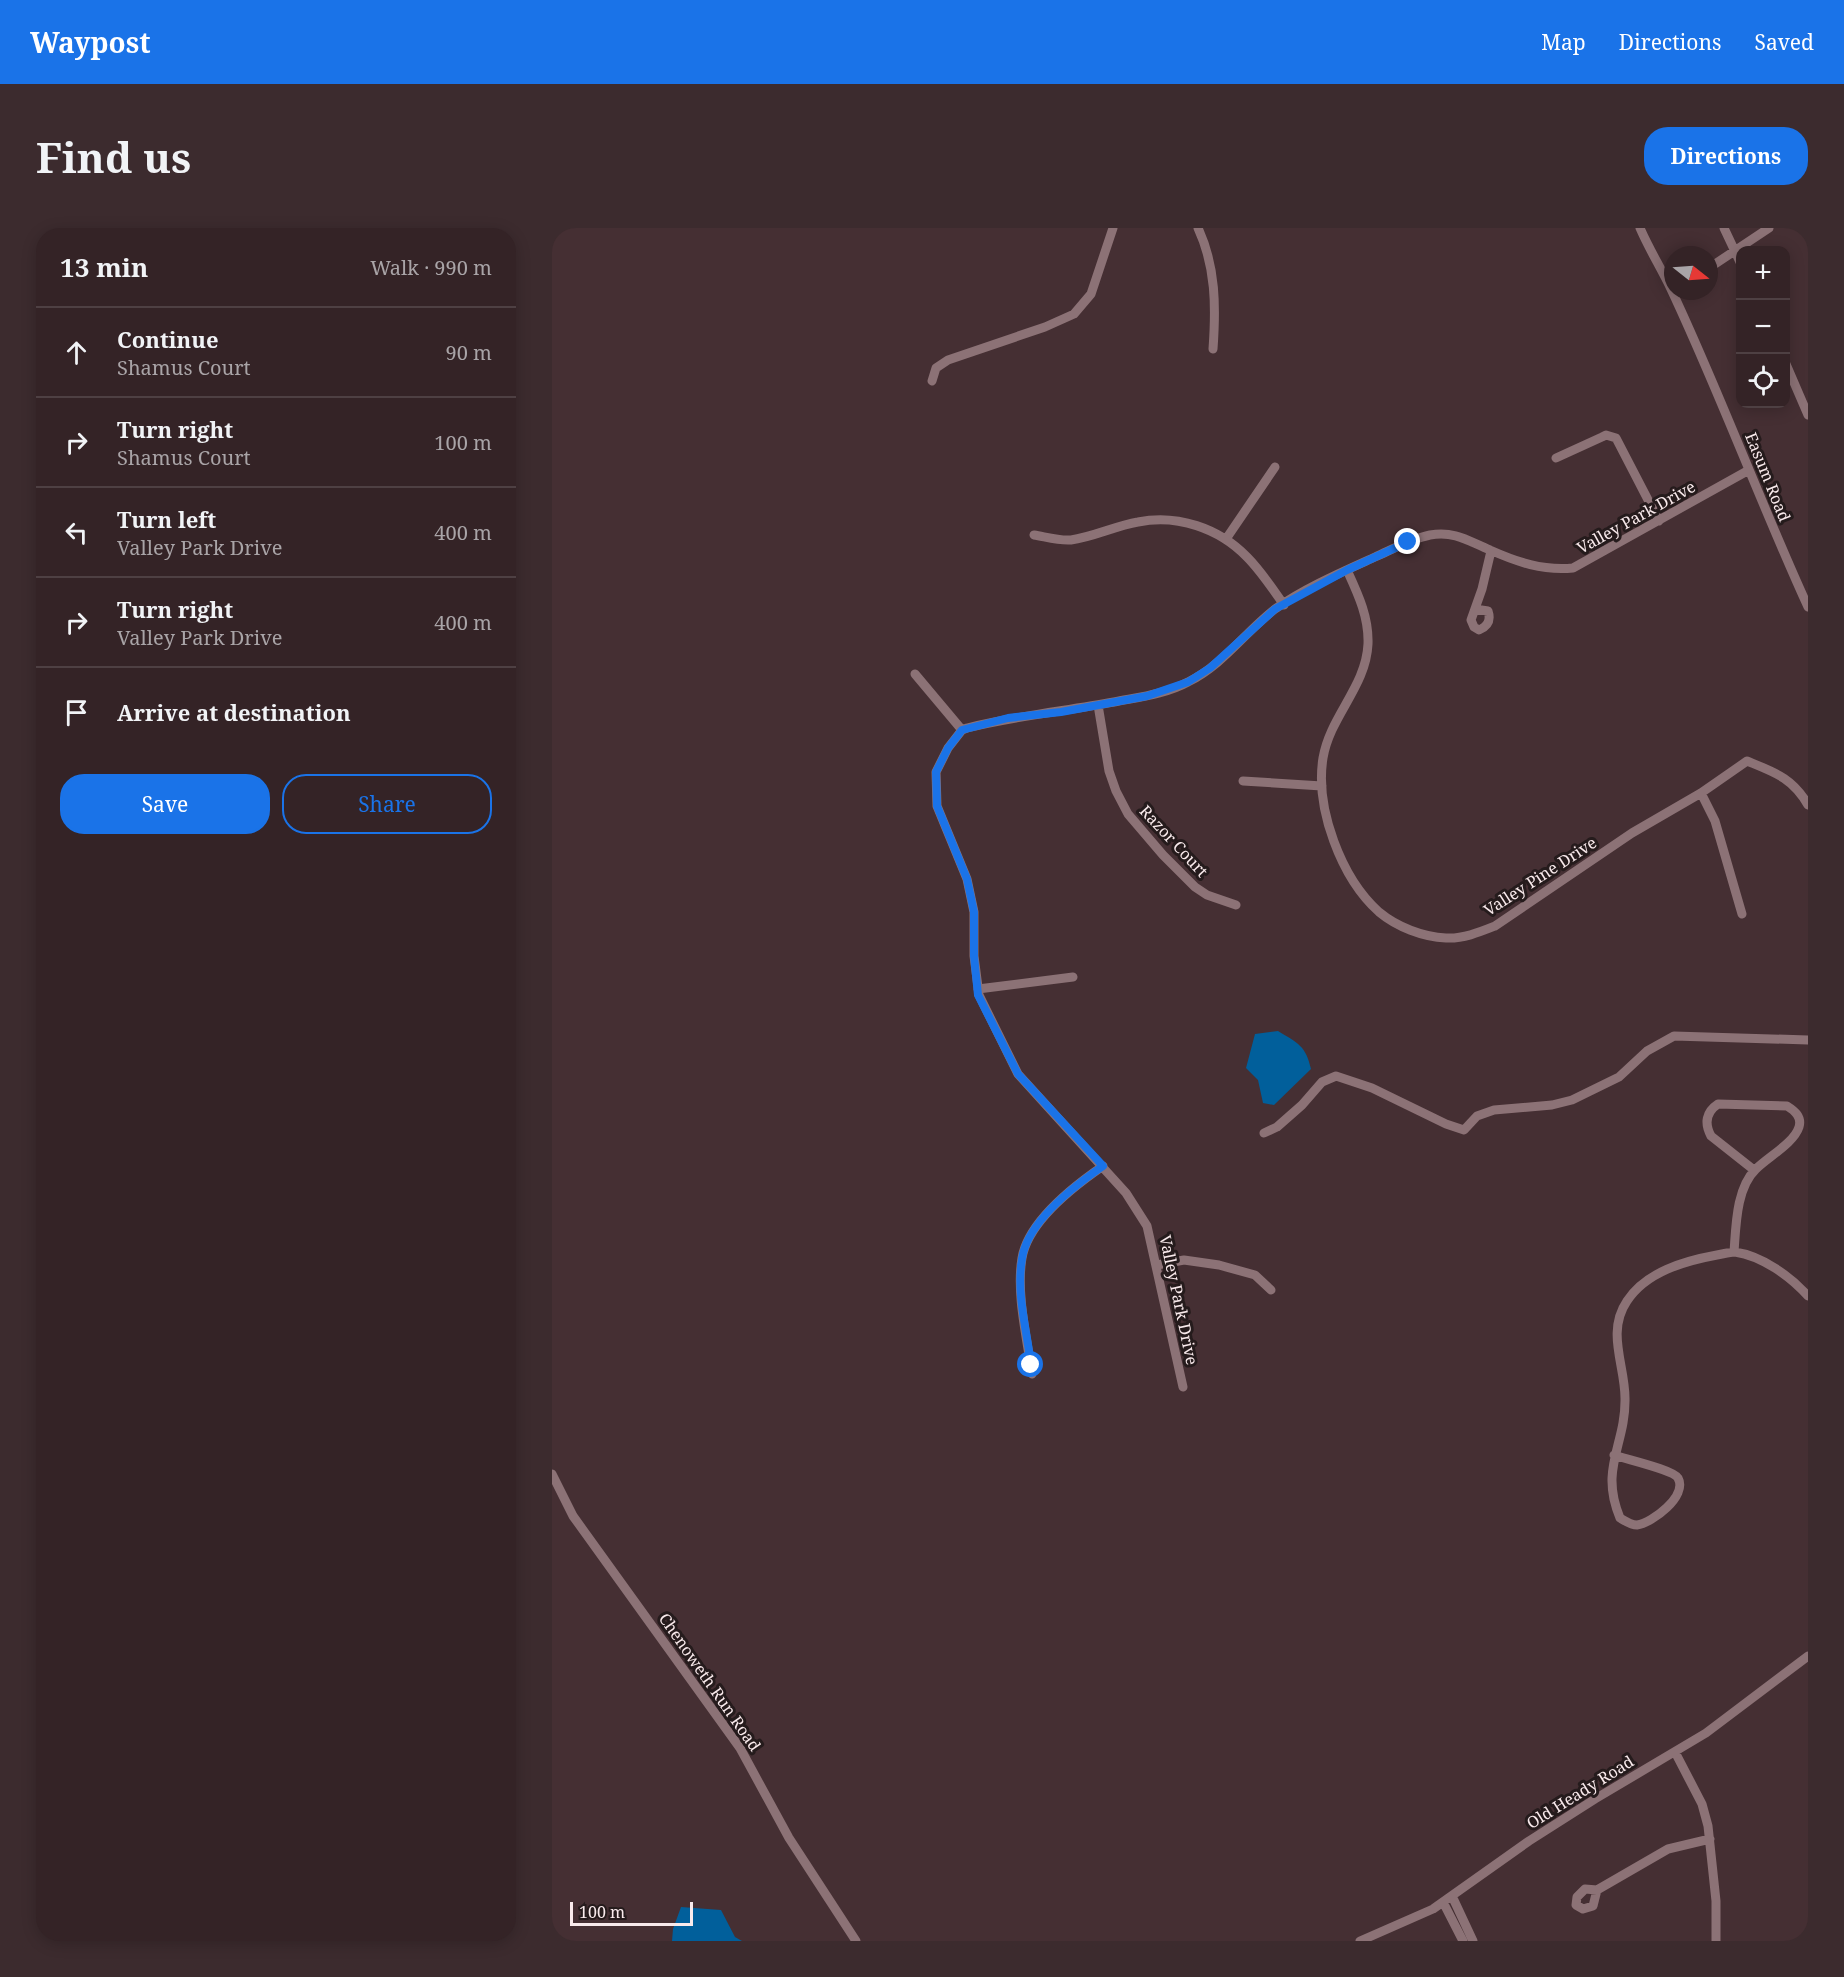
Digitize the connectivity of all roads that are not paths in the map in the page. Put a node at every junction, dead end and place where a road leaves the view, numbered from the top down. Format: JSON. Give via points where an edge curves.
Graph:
{"nodes":[{"id":1,"x":1113,"y":228,"type":"edge"},
{"id":2,"x":1198,"y":228,"type":"edge"},
{"id":3,"x":1640,"y":228,"type":"edge"},
{"id":4,"x":1724,"y":228,"type":"edge"},
{"id":5,"x":1769,"y":228,"type":"edge"},
{"id":6,"x":1744,"y":246,"type":"edge"},
{"id":7,"x":1736,"y":252,"type":"joint"},
{"id":8,"x":1718,"y":261,"type":"edge"},
{"id":9,"x":1664,"y":269,"type":"edge"},
{"id":10,"x":1677,"y":300,"type":"edge"},
{"id":11,"x":1214,"y":349,"type":"dead end"},
{"id":12,"x":1790,"y":375,"type":"edge"},
{"id":13,"x":932,"y":381,"type":"dead end"},
{"id":14,"x":1808,"y":415,"type":"edge"},
{"id":15,"x":1556,"y":458,"type":"dead end"},
{"id":16,"x":1275,"y":467,"type":"dead end"},
{"id":17,"x":1749,"y":470,"type":"junction"},
{"id":18,"x":1659,"y":521,"type":"junction"},
{"id":19,"x":1034,"y":535,"type":"dead end"},
{"id":20,"x":1226,"y":539,"type":"junction"},
{"id":21,"x":1491,"y":551,"type":"junction"},
{"id":22,"x":1347,"y":570,"type":"junction"},
{"id":23,"x":1284,"y":604,"type":"junction"},
{"id":24,"x":1808,"y":607,"type":"edge"},
{"id":25,"x":1475,"y":609,"type":"dead end"},
{"id":26,"x":915,"y":674,"type":"dead end"},
{"id":27,"x":1098,"y":705,"type":"junction"},
{"id":28,"x":962,"y":730,"type":"junction"},
{"id":29,"x":1243,"y":782,"type":"dead end"},
{"id":30,"x":1322,"y":786,"type":"junction"},
{"id":31,"x":1701,"y":793,"type":"junction"},
{"id":32,"x":1808,"y":805,"type":"edge"},
{"id":33,"x":1236,"y":905,"type":"dead end"},
{"id":34,"x":1742,"y":914,"type":"dead end"},
{"id":35,"x":1073,"y":977,"type":"dead end"},
{"id":36,"x":978,"y":989,"type":"junction"},
{"id":37,"x":1808,"y":1040,"type":"edge"},
{"id":38,"x":1264,"y":1132,"type":"dead end"},
{"id":39,"x":1103,"y":1166,"type":"junction"},
{"id":40,"x":1754,"y":1170,"type":"junction"},
{"id":41,"x":1734,"y":1252,"type":"junction"},
{"id":42,"x":1157,"y":1265,"type":"junction"},
{"id":43,"x":1808,"y":1279,"type":"edge"},
{"id":44,"x":1800,"y":1287,"type":"junction"},
{"id":45,"x":1271,"y":1290,"type":"dead end"},
{"id":46,"x":1808,"y":1296,"type":"edge"},
{"id":47,"x":1032,"y":1374,"type":"dead end"},
{"id":48,"x":1182,"y":1387,"type":"dead end"},
{"id":49,"x":1614,"y":1455,"type":"junction"},
{"id":50,"x":552,"y":1474,"type":"edge"},
{"id":51,"x":1808,"y":1656,"type":"edge"},
{"id":52,"x":1675,"y":1752,"type":"junction"},
{"id":53,"x":1710,"y":1839,"type":"junction"},
{"id":54,"x":1596,"y":1890,"type":"dead end"},
{"id":55,"x":1452,"y":1896,"type":"junction"},
{"id":56,"x":1443,"y":1902,"type":"junction"},
{"id":57,"x":856,"y":1941,"type":"edge"},
{"id":58,"x":1360,"y":1941,"type":"edge"},
{"id":59,"x":1463,"y":1941,"type":"edge"},
{"id":60,"x":1473,"y":1941,"type":"edge"},
{"id":61,"x":1716,"y":1941,"type":"edge"}],
"edges":[{"from":1,"to":13,"type":"street","via":[[1091,294],[1074,314],[948,360],[936,368]]},
{"from":2,"to":11,"type":"street","via":[[1214,281]]},
{"from":3,"to":9,"type":"street","name":"Easum Road"},
{"from":4,"to":7,"type":"street"},
{"from":5,"to":6,"type":"street"},
{"from":7,"to":8,"type":"street"},
{"from":10,"to":17,"type":"street","name":"Easum Road"},
{"from":12,"to":14,"type":"street"},
{"from":15,"to":18,"type":"street","via":[[1602,436],[1616,438]]},
{"from":16,"to":20,"type":"street"},
{"from":17,"to":18,"type":"street","name":"Valley Park Drive"},
{"from":17,"to":24,"type":"street","name":"Easum Road"},
{"from":18,"to":21,"type":"street","name":"Valley Park Drive","via":[[1573,568],[1544,568]]},
{"from":19,"to":20,"type":"street","via":[[1072,540],[1158,520],[1185,522]]},
{"from":20,"to":23,"type":"street","via":[[1254,564]]},
{"from":21,"to":22,"type":"street","name":"Valley Park Drive","via":[[1465,537],[1430,535]]},
{"from":21,"to":25,"type":"street"},
{"from":22,"to":23,"type":"street","name":"Valley Park Drive"},
{"from":22,"to":30,"type":"street","name":"Valley Pine Drive","via":[[1366,616],[1368,645],[1356,687],[1326,745]]},
{"from":23,"to":27,"type":"street","name":"Valley Park Drive","via":[[1210,668],[1188,682],[1147,696]]},
{"from":26,"to":28,"type":"street"},
{"from":27,"to":28,"type":"street","name":"Valley Park Drive","via":[[1008,718]]},
{"from":27,"to":33,"type":"street","name":"Razor Court","via":[[1109,771],[1128,814],[1195,887]]},
{"from":28,"to":36,"type":"street","name":"Valley Park Drive","via":[[936,772],[937,806],[967,879],[974,912]]},
{"from":29,"to":30,"type":"street"},
{"from":30,"to":31,"type":"street","name":"Valley Pine Drive","via":[[1335,844],[1368,899],[1401,926],[1448,939],[1495,926],[1632,833]]},
{"from":31,"to":32,"type":"street","name":"Valley Pine Drive","via":[[1747,761],[1789,780]]},
{"from":31,"to":34,"type":"street","via":[[1715,821]]},
{"from":35,"to":36,"type":"street"},
{"from":36,"to":39,"type":"street","name":"Valley Park Drive","via":[[1018,1074]]},
{"from":37,"to":38,"type":"street","via":[[1674,1036],[1647,1050],[1619,1077],[1572,1100],[1501,1109],[1477,1116],[1464,1130],[1336,1076],[1322,1082],[1277,1127]]},
{"from":39,"to":42,"type":"street","name":"Valley Park Drive","via":[[1148,1226]]},
{"from":39,"to":47,"type":"street","via":[[1081,1180],[1034,1227],[1022,1257],[1021,1302]]},
{"from":40,"to":40,"type":"street","via":[[1794,1137],[1800,1127],[1795,1111],[1787,1106],[1718,1104],[1710,1109],[1707,1128],[1711,1136]]},
{"from":40,"to":41,"type":"street","via":[[1742,1194]]},
{"from":41,"to":44,"type":"street","via":[[1764,1262]]},
{"from":41,"to":49,"type":"street","via":[[1678,1264],[1643,1282],[1626,1302],[1615,1333],[1625,1398]]},
{"from":42,"to":45,"type":"street","via":[[1184,1260],[1219,1265],[1255,1275]]},
{"from":42,"to":48,"type":"street","name":"Valley Park Drive"},
{"from":43,"to":44,"type":"street"},
{"from":44,"to":46,"type":"street"},
{"from":49,"to":49,"type":"street","via":[[1611,1484],[1620,1518],[1634,1525],[1650,1521],[1675,1499],[1680,1489],[1678,1478],[1670,1470]]},
{"from":50,"to":57,"type":"street","name":"Chenoweth Run Road","via":[[573,1516],[740,1748],[789,1838]]},
{"from":51,"to":52,"type":"street","name":"Old Heady Road"},
{"from":52,"to":53,"type":"street","via":[[1702,1804]]},
{"from":52,"to":55,"type":"street","name":"Old Heady Road","via":[[1529,1841]]},
{"from":53,"to":54,"type":"street","via":[[1668,1849]]},
{"from":53,"to":61,"type":"street"},
{"from":55,"to":56,"type":"street","name":"Old Heady Road"},
{"from":55,"to":60,"type":"street"},
{"from":56,"to":58,"type":"street","name":"Old Heady Road"},
{"from":56,"to":59,"type":"street"}]}
